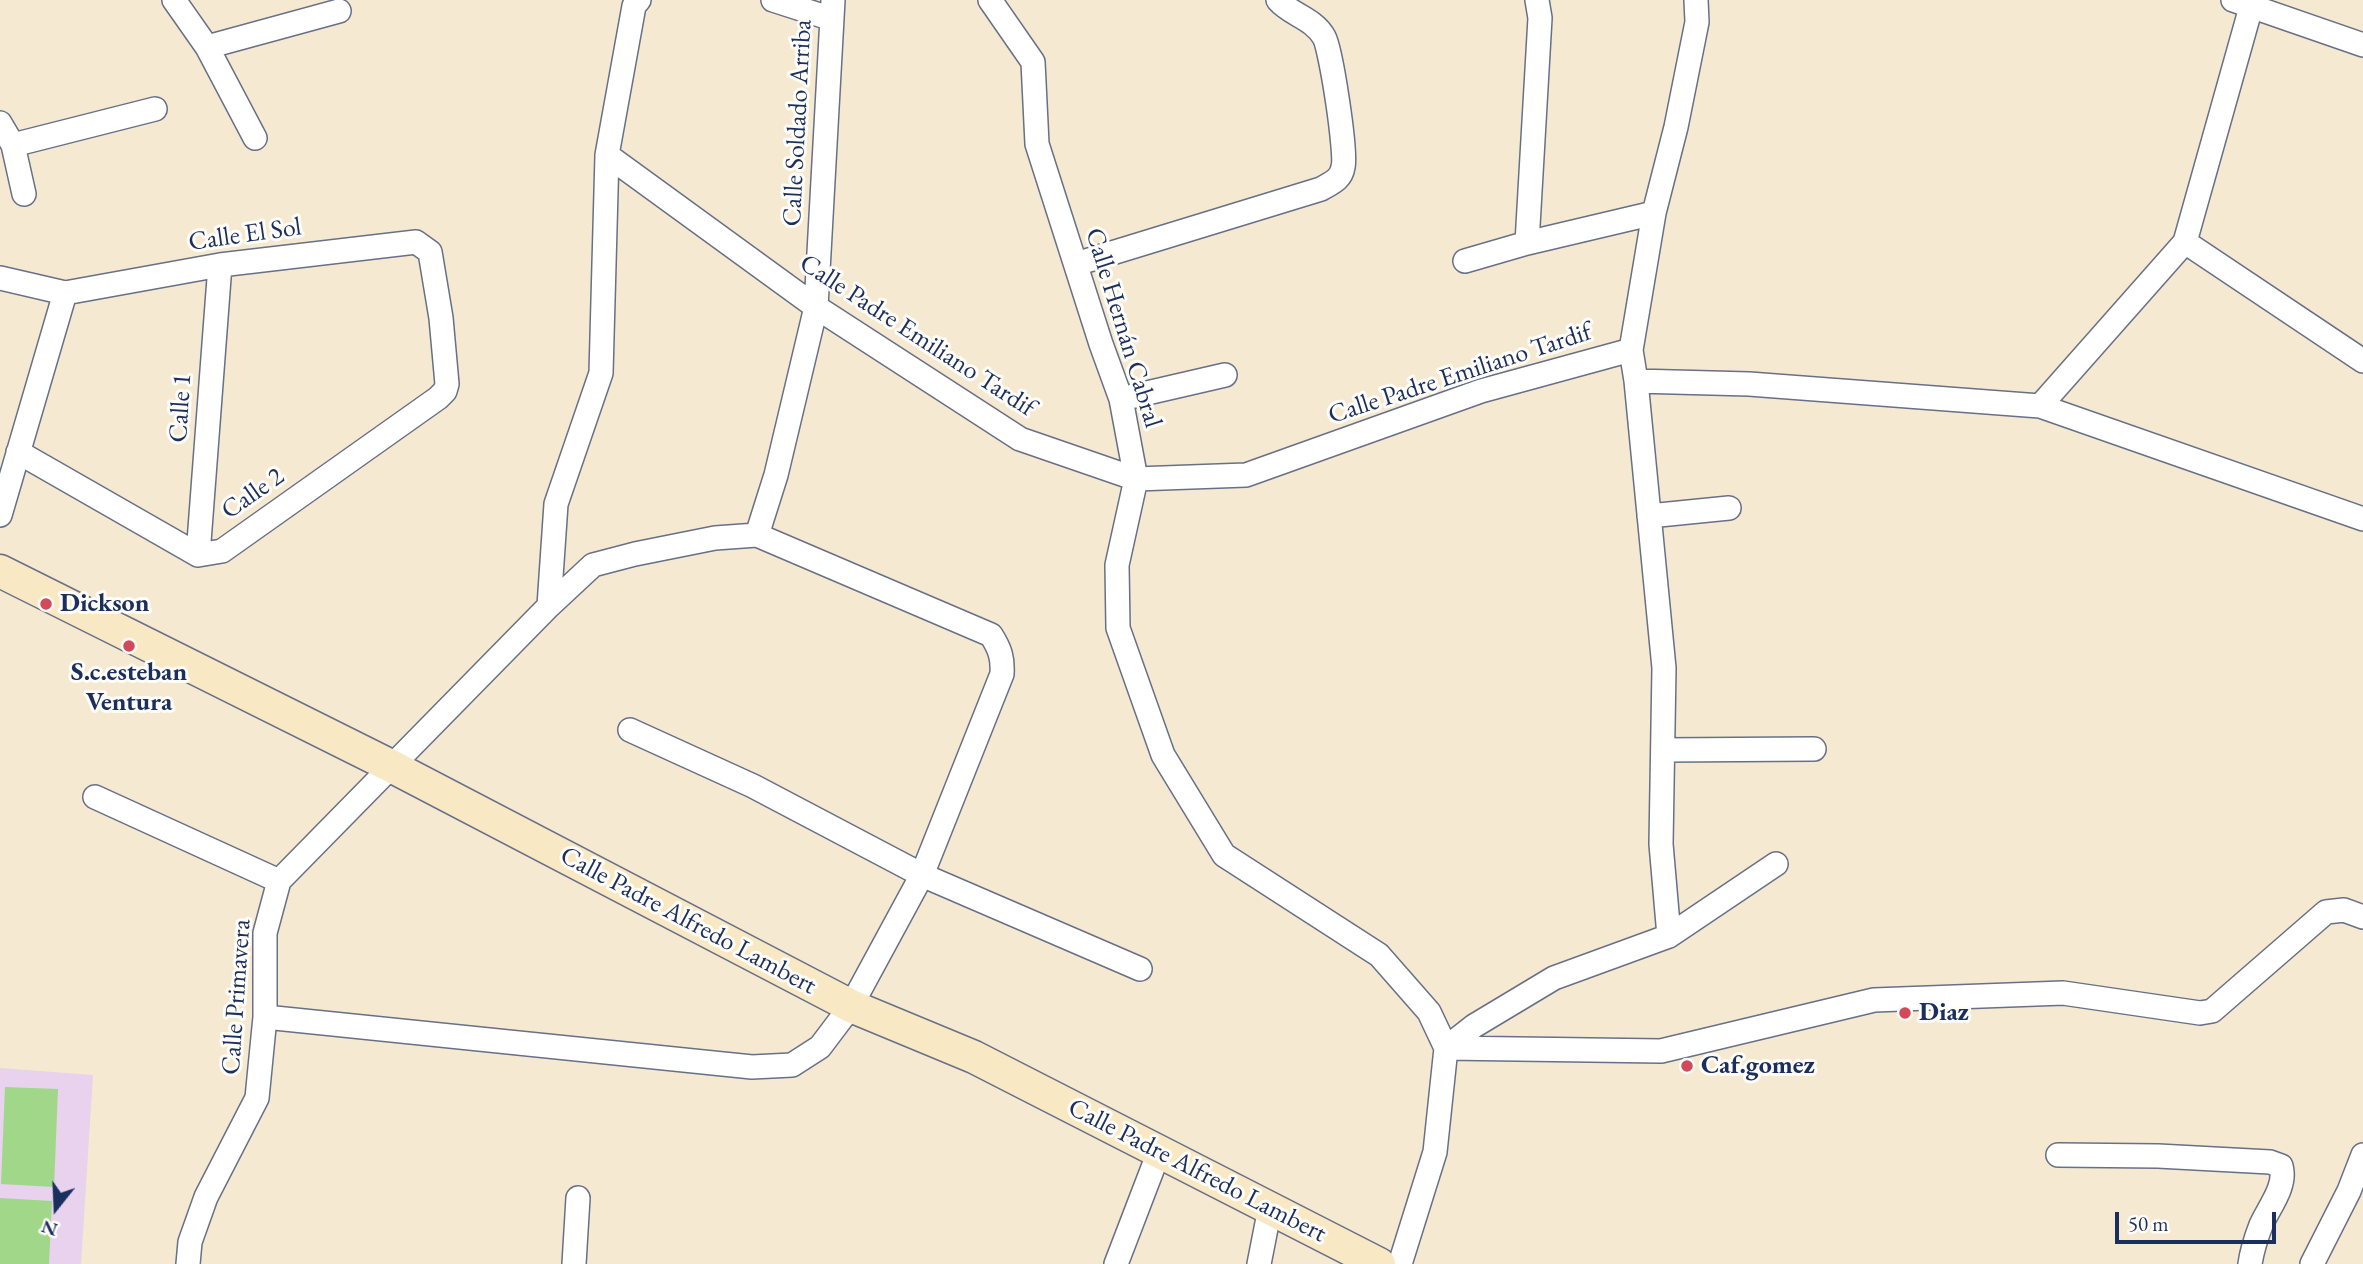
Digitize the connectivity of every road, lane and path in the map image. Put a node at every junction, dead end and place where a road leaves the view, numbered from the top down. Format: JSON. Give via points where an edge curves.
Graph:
{"nodes":[{"id":1,"x":174,"y":0,"type":"edge"},
{"id":2,"x":639,"y":0,"type":"edge"},
{"id":3,"x":773,"y":0,"type":"edge"},
{"id":4,"x":990,"y":0,"type":"edge"},
{"id":5,"x":1278,"y":0,"type":"edge"},
{"id":6,"x":1537,"y":0,"type":"edge"},
{"id":7,"x":1696,"y":0,"type":"edge"},
{"id":8,"x":2245,"y":2,"type":"edge"},
{"id":9,"x":833,"y":9,"type":"edge"},
{"id":10,"x":339,"y":11,"type":"dead end"},
{"id":11,"x":2363,"y":45,"type":"edge"},
{"id":12,"x":207,"y":47,"type":"junction"},
{"id":13,"x":155,"y":109,"type":"dead end"},
{"id":14,"x":0,"y":123,"type":"edge"},
{"id":15,"x":255,"y":138,"type":"dead end"},
{"id":16,"x":13,"y":145,"type":"junction"},
{"id":17,"x":607,"y":155,"type":"junction"},
{"id":18,"x":24,"y":194,"type":"dead end"},
{"id":19,"x":1654,"y":213,"type":"junction"},
{"id":20,"x":2185,"y":242,"type":"junction"},
{"id":21,"x":1527,"y":243,"type":"junction"},
{"id":22,"x":1465,"y":261,"type":"dead end"},
{"id":23,"x":1076,"y":264,"type":"junction"},
{"id":24,"x":220,"y":265,"type":"junction"},
{"id":25,"x":0,"y":278,"type":"edge"},
{"id":26,"x":65,"y":293,"type":"junction"},
{"id":27,"x":816,"y":307,"type":"junction"},
{"id":28,"x":440,"y":318,"type":"joint"},
{"id":29,"x":1631,"y":350,"type":"junction"},
{"id":30,"x":2363,"y":361,"type":"edge"},
{"id":31,"x":1225,"y":375,"type":"dead end"},
{"id":32,"x":1636,"y":381,"type":"junction"},
{"id":33,"x":1121,"y":399,"type":"junction"},
{"id":34,"x":2040,"y":406,"type":"junction"},
{"id":35,"x":18,"y":452,"type":"junction"},
{"id":36,"x":1136,"y":479,"type":"junction"},
{"id":37,"x":1729,"y":508,"type":"dead end"},
{"id":38,"x":0,"y":515,"type":"edge"},
{"id":39,"x":1649,"y":516,"type":"junction"},
{"id":40,"x":2363,"y":519,"type":"edge"},
{"id":41,"x":757,"y":535,"type":"junction"},
{"id":42,"x":198,"y":555,"type":"junction"},
{"id":43,"x":0,"y":571,"type":"edge"},
{"id":44,"x":549,"y":606,"type":"junction"},
{"id":45,"x":630,"y":730,"type":"dead end"},
{"id":46,"x":1814,"y":749,"type":"dead end"},
{"id":47,"x":1663,"y":750,"type":"junction"},
{"id":48,"x":393,"y":767,"type":"junction"},
{"id":49,"x":96,"y":797,"type":"dead end"},
{"id":50,"x":1776,"y":864,"type":"dead end"},
{"id":51,"x":922,"y":875,"type":"junction"},
{"id":52,"x":279,"y":881,"type":"junction"},
{"id":53,"x":2363,"y":917,"type":"edge"},
{"id":54,"x":1669,"y":936,"type":"junction"},
{"id":55,"x":1140,"y":969,"type":"dead end"},
{"id":56,"x":851,"y":1006,"type":"junction"},
{"id":57,"x":265,"y":1017,"type":"junction"},
{"id":58,"x":1446,"y":1048,"type":"junction"},
{"id":59,"x":1159,"y":1152,"type":"junction"},
{"id":60,"x":2058,"y":1155,"type":"dead end"},
{"id":61,"x":2363,"y":1155,"type":"edge"},
{"id":62,"x":578,"y":1198,"type":"dead end"},
{"id":63,"x":1270,"y":1208,"type":"junction"},
{"id":64,"x":188,"y":1264,"type":"edge"},
{"id":65,"x":574,"y":1264,"type":"edge"},
{"id":66,"x":1116,"y":1264,"type":"edge"},
{"id":67,"x":1259,"y":1264,"type":"edge"},
{"id":68,"x":1379,"y":1264,"type":"edge"},
{"id":69,"x":1401,"y":1264,"type":"edge"},
{"id":70,"x":2250,"y":1264,"type":"edge"},
{"id":71,"x":2312,"y":1264,"type":"edge"}],
"edges":[{"from":1,"to":12,"type":"street"},
{"from":2,"to":17,"type":"street","via":[[634,6]]},
{"from":3,"to":9,"type":"street"},
{"from":4,"to":23,"type":"street","name":"Calle Hernán Cabral","via":[[1033,62],[1037,144]]},
{"from":5,"to":23,"type":"street","via":[[1310,20],[1325,38],[1344,166],[1338,180]]},
{"from":6,"to":21,"type":"street","via":[[1540,18]]},
{"from":7,"to":19,"type":"street","via":[[1697,22],[1684,88]]},
{"from":8,"to":11,"type":"street"},
{"from":8,"to":20,"type":"street"},
{"from":9,"to":27,"type":"street","name":"Calle Soldado Arriba"},
{"from":10,"to":12,"type":"street"},
{"from":12,"to":15,"type":"street"},
{"from":13,"to":16,"type":"street"},
{"from":14,"to":16,"type":"street"},
{"from":16,"to":18,"type":"street"},
{"from":17,"to":27,"type":"street","name":"Calle Padre Emiliano Tardif"},
{"from":17,"to":44,"type":"street","via":[[601,373],[556,504]]},
{"from":19,"to":21,"type":"street"},
{"from":19,"to":29,"type":"street"},
{"from":20,"to":30,"type":"street"},
{"from":20,"to":34,"type":"street"},
{"from":21,"to":22,"type":"street"},
{"from":23,"to":33,"type":"street","name":"Calle Hernán Cabral"},
{"from":24,"to":26,"type":"street","name":"Calle El Sol"},
{"from":24,"to":28,"type":"street","name":"Calle El Sol","via":[[416,242],[430,252]]},
{"from":24,"to":42,"type":"street","name":"Calle 1"},
{"from":25,"to":26,"type":"street","name":"Calle El Sol"},
{"from":26,"to":35,"type":"street"},
{"from":27,"to":36,"type":"street","name":"Calle Padre Emiliano Tardif","via":[[1020,439]]},
{"from":27,"to":41,"type":"street","name":"Calle Soldado Arriba"},
{"from":28,"to":42,"type":"street","name":"Calle 2","via":[[447,384],[438,398],[222,551]]},
{"from":29,"to":32,"type":"street"},
{"from":29,"to":36,"type":"street","name":"Calle Padre Emiliano Tardif","via":[[1481,391],[1246,475]]},
{"from":31,"to":33,"type":"street"},
{"from":32,"to":34,"type":"street","via":[[1749,384]]},
{"from":32,"to":39,"type":"street"},
{"from":33,"to":36,"type":"street","name":"Calle Hernán Cabral"},
{"from":34,"to":40,"type":"street"},
{"from":35,"to":38,"type":"street"},
{"from":35,"to":42,"type":"street"},
{"from":36,"to":58,"type":"street","name":"Calle Hernán Cabral","via":[[1117,565],[1118,628],[1163,755],[1224,855],[1379,955],[1429,1012]]},
{"from":37,"to":39,"type":"street"},
{"from":39,"to":47,"type":"street","via":[[1664,668]]},
{"from":41,"to":44,"type":"street","name":"Calle Primavera","via":[[715,538],[593,565]]},
{"from":41,"to":51,"type":"street","via":[[991,635],[999,647],[1002,674]]},
{"from":43,"to":48,"type":"street","name":"Calle Padre Alfredo Lambert"},
{"from":44,"to":48,"type":"street","name":"Calle Primavera"},
{"from":45,"to":51,"type":"street","via":[[753,786]]},
{"from":46,"to":47,"type":"street"},
{"from":47,"to":54,"type":"street","via":[[1661,844]]},
{"from":48,"to":52,"type":"street","name":"Calle Primavera"},
{"from":48,"to":56,"type":"street","name":"Calle Padre Alfredo Lambert"},
{"from":49,"to":52,"type":"street"},
{"from":50,"to":54,"type":"street"},
{"from":51,"to":55,"type":"street"},
{"from":51,"to":56,"type":"street"},
{"from":52,"to":57,"type":"street","name":"Calle Primavera","via":[[265,933]]},
{"from":53,"to":58,"type":"street","via":[[2344,910],[2326,912],[2211,1010],[2200,1013],[2063,993],[1874,1000],[1661,1051]]},
{"from":54,"to":58,"type":"street","via":[[1554,978]]},
{"from":56,"to":57,"type":"street","via":[[820,1046],[792,1065],[752,1067]]},
{"from":56,"to":59,"type":"street","name":"Calle Padre Alfredo Lambert","via":[[974,1057]]},
{"from":57,"to":64,"type":"street","name":"Calle Primavera","via":[[257,1098],[206,1197],[190,1242]]},
{"from":58,"to":69,"type":"street","via":[[1435,1152]]},
{"from":59,"to":63,"type":"street","name":"Calle Padre Alfredo Lambert"},
{"from":59,"to":66,"type":"street"},
{"from":60,"to":70,"type":"street","via":[[2158,1156],[2281,1166],[2280,1186],[2262,1223]]},
{"from":61,"to":71,"type":"street"},
{"from":62,"to":65,"type":"street"},
{"from":63,"to":67,"type":"street"},
{"from":63,"to":68,"type":"street","name":"Calle Padre Alfredo Lambert"}]}
